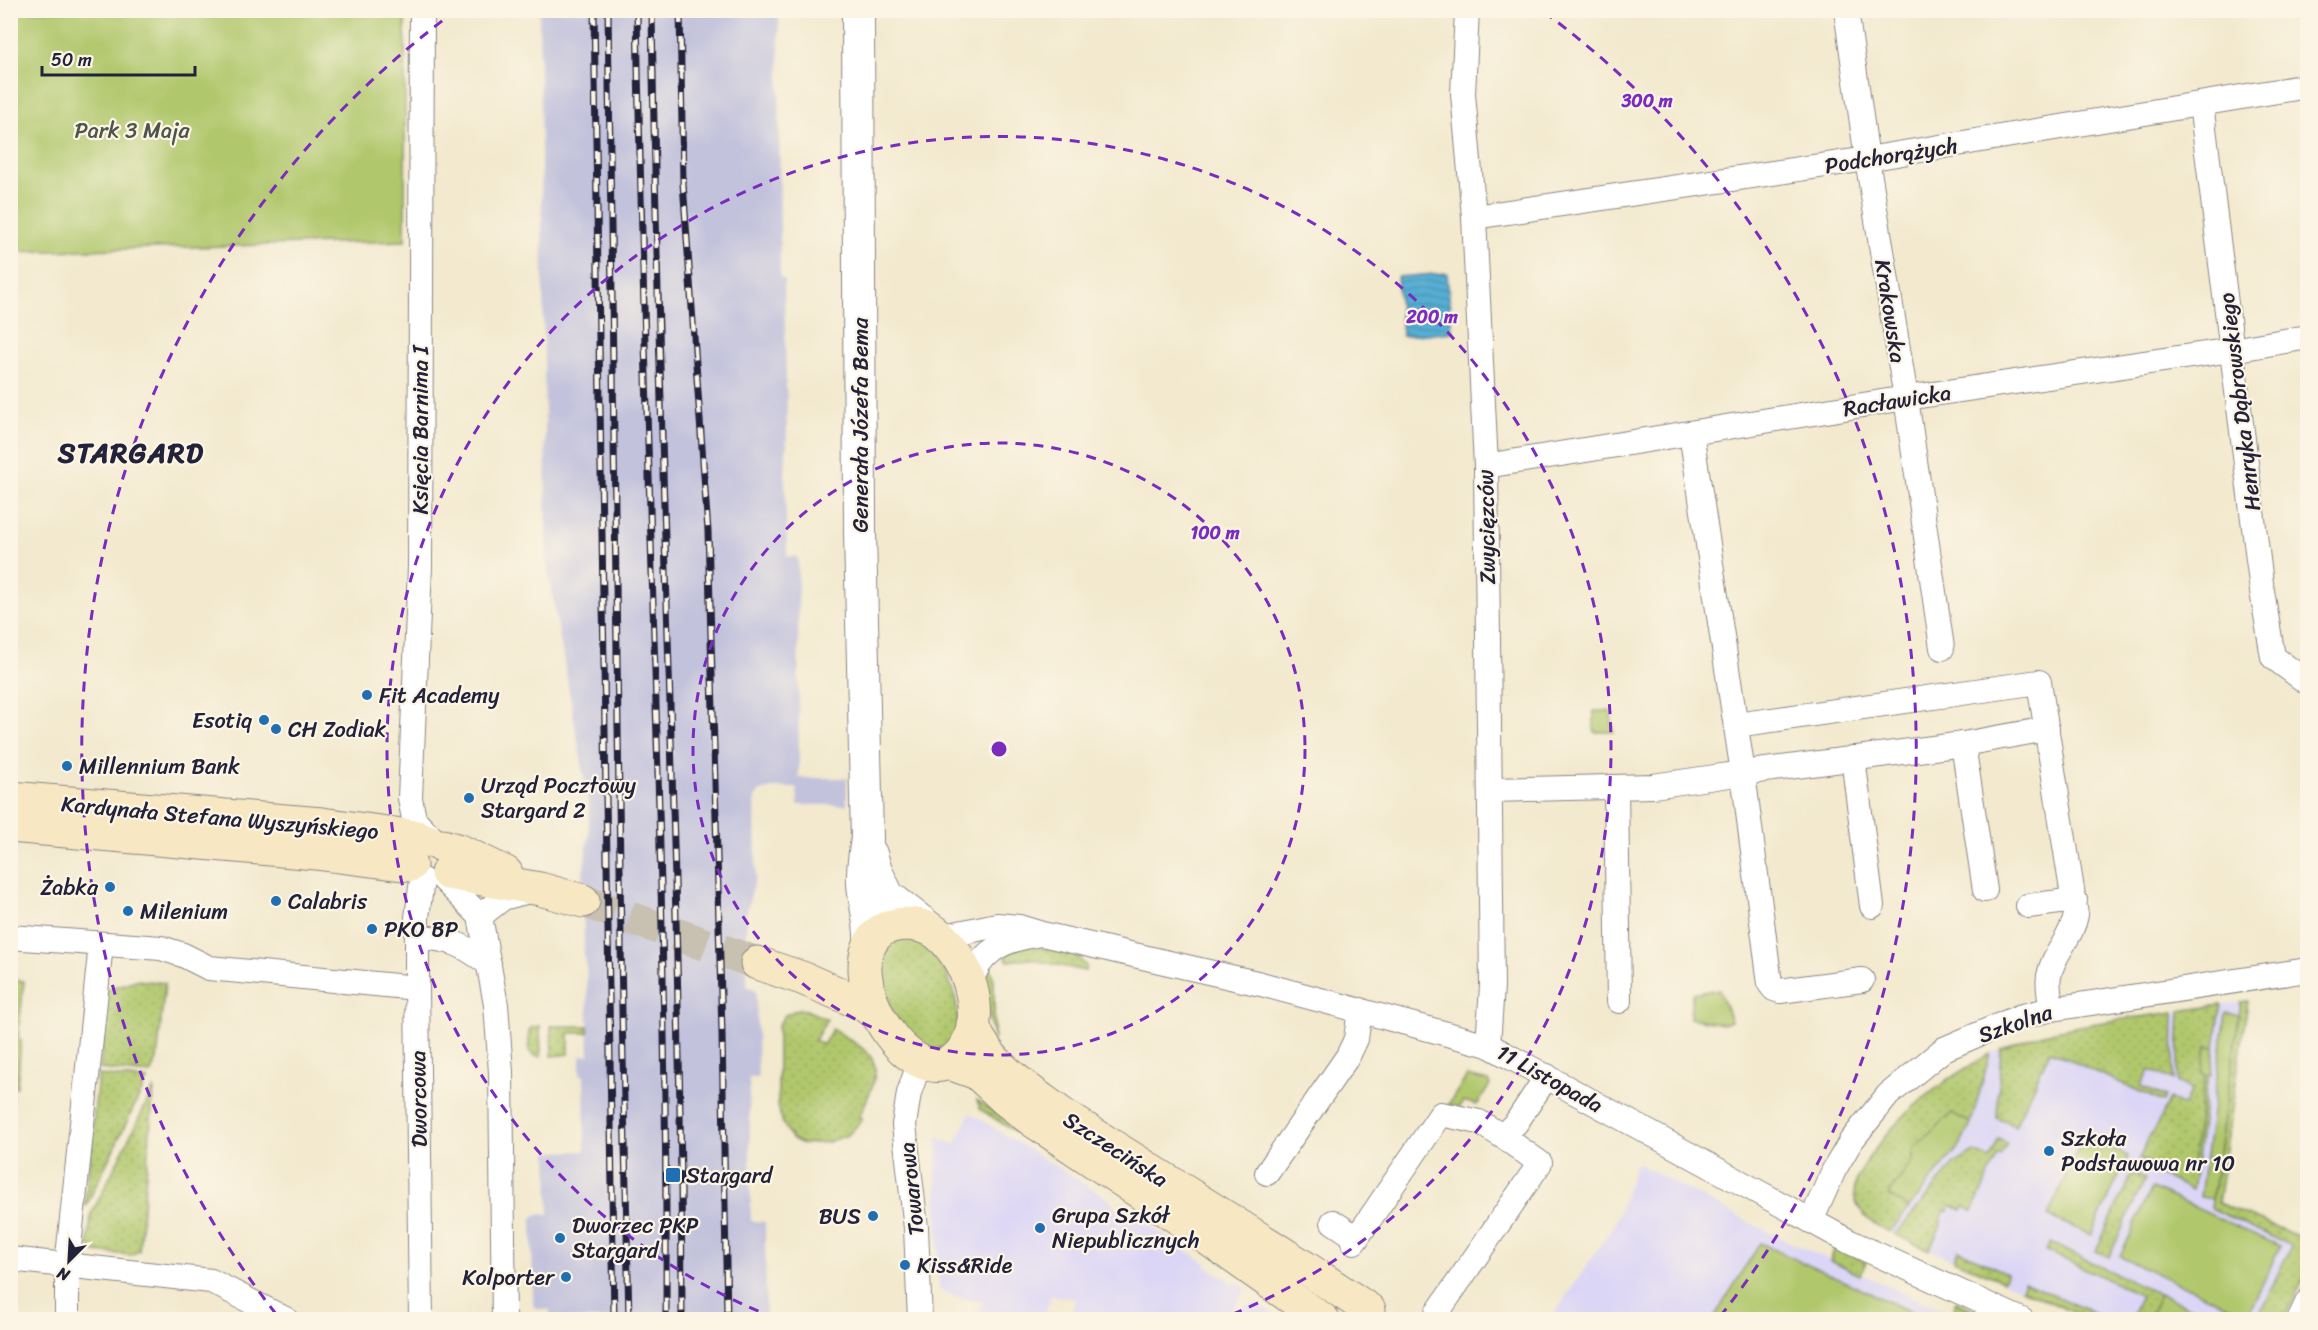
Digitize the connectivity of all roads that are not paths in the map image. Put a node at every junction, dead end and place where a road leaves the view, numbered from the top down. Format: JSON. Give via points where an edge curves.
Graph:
{"nodes":[{"id":1,"x":422,"y":10,"type":"edge"},
{"id":2,"x":858,"y":10,"type":"edge"},
{"id":3,"x":1467,"y":10,"type":"edge"},
{"id":4,"x":1846,"y":10,"type":"edge"},
{"id":5,"x":2307,"y":86,"type":"edge"},
{"id":6,"x":2201,"y":104,"type":"junction"},
{"id":7,"x":1867,"y":159,"type":"junction"},
{"id":8,"x":1474,"y":217,"type":"junction"},
{"id":9,"x":2307,"y":337,"type":"edge"},
{"id":10,"x":2232,"y":350,"type":"junction"},
{"id":11,"x":1906,"y":398,"type":"junction"},
{"id":12,"x":1691,"y":433,"type":"junction"},
{"id":13,"x":1486,"y":466,"type":"junction"},
{"id":14,"x":1942,"y":648,"type":"dead end"},
{"id":15,"x":2307,"y":683,"type":"edge"},
{"id":16,"x":1736,"y":725,"type":"junction"},
{"id":17,"x":2047,"y":729,"type":"junction"},
{"id":18,"x":1963,"y":744,"type":"junction"},
{"id":19,"x":1853,"y":758,"type":"junction"},
{"id":20,"x":1743,"y":773,"type":"junction"},
{"id":21,"x":1616,"y":787,"type":"junction"},
{"id":22,"x":1491,"y":790,"type":"junction"},
{"id":23,"x":10,"y":798,"type":"edge"},
{"id":24,"x":10,"y":826,"type":"edge"},
{"id":25,"x":867,"y":839,"type":"junction"},
{"id":26,"x":432,"y":860,"type":"junction"},
{"id":27,"x":540,"y":889,"type":"junction"},
{"id":28,"x":1985,"y":890,"type":"dead end"},
{"id":29,"x":2075,"y":900,"type":"junction"},
{"id":30,"x":583,"y":901,"type":"tunnel mouth"},
{"id":31,"x":1872,"y":906,"type":"dead end"},
{"id":32,"x":2028,"y":906,"type":"dead end"},
{"id":33,"x":480,"y":916,"type":"junction"},
{"id":34,"x":936,"y":934,"type":"junction"},
{"id":35,"x":1042,"y":934,"type":"junction"},
{"id":36,"x":10,"y":937,"type":"edge"},
{"id":37,"x":418,"y":937,"type":"junction"},
{"id":38,"x":101,"y":944,"type":"junction"},
{"id":39,"x":868,"y":949,"type":"junction"},
{"id":40,"x":756,"y":963,"type":"tunnel mouth"},
{"id":41,"x":489,"y":964,"type":"junction"},
{"id":42,"x":2307,"y":970,"type":"edge"},
{"id":43,"x":802,"y":978,"type":"junction"},
{"id":44,"x":1862,"y":980,"type":"dead end"},
{"id":45,"x":970,"y":986,"type":"junction"},
{"id":46,"x":417,"y":988,"type":"junction"},
{"id":47,"x":1619,"y":1001,"type":"dead end"},
{"id":48,"x":2052,"y":1009,"type":"junction"},
{"id":49,"x":1360,"y":1011,"type":"junction"},
{"id":50,"x":875,"y":1013,"type":"junction"},
{"id":51,"x":974,"y":1025,"type":"junction"},
{"id":52,"x":1488,"y":1045,"type":"junction"},
{"id":53,"x":934,"y":1062,"type":"junction"},
{"id":54,"x":1547,"y":1076,"type":"junction"},
{"id":55,"x":1502,"y":1136,"type":"junction"},
{"id":56,"x":1267,"y":1173,"type":"dead end"},
{"id":57,"x":1811,"y":1221,"type":"junction"},
{"id":58,"x":1333,"y":1222,"type":"dead end"},
{"id":59,"x":10,"y":1259,"type":"edge"},
{"id":60,"x":67,"y":1266,"type":"junction"},
{"id":61,"x":2307,"y":1301,"type":"edge"},
{"id":62,"x":1437,"y":1313,"type":"dead end"},
{"id":63,"x":1366,"y":1316,"type":"edge"},
{"id":64,"x":67,"y":1320,"type":"edge"},
{"id":65,"x":287,"y":1320,"type":"edge"},
{"id":66,"x":421,"y":1320,"type":"edge"},
{"id":67,"x":504,"y":1320,"type":"edge"},
{"id":68,"x":920,"y":1320,"type":"edge"},
{"id":69,"x":1323,"y":1320,"type":"edge"},
{"id":70,"x":2022,"y":1320,"type":"edge"},
{"id":71,"x":2299,"y":1320,"type":"edge"}],
"edges":[{"from":1,"to":26,"type":"street","name":"Księcia Barnima I","via":[[420,567],[410,798],[414,819]]},
{"from":2,"to":25,"type":"street","name":"Generała Józefa Bema","via":[[860,533]]},
{"from":3,"to":8,"type":"street","name":"Zwycięzców","via":[[1463,94]]},
{"from":4,"to":7,"type":"street","name":"Krakowska"},
{"from":5,"to":6,"type":"street","name":"Podchorążych"},
{"from":6,"to":7,"type":"street","name":"Podchorążych"},
{"from":6,"to":10,"type":"street","name":"Henryka Dąbrowskiego"},
{"from":7,"to":8,"type":"street","name":"Podchorążych"},
{"from":7,"to":11,"type":"street","name":"Krakowska"},
{"from":8,"to":13,"type":"street","name":"Zwycięzców"},
{"from":9,"to":10,"type":"street","name":"Racławicka"},
{"from":10,"to":11,"type":"street","name":"Racławicka"},
{"from":10,"to":15,"type":"street","name":"Henryka Dąbrowskiego","via":[[2273,657]]},
{"from":11,"to":12,"type":"street","name":"Racławicka"},
{"from":11,"to":14,"type":"street","name":"Krakowska"},
{"from":12,"to":13,"type":"street","name":"Racławicka"},
{"from":12,"to":16,"type":"street"},
{"from":13,"to":22,"type":"street","name":"Zwycięzców"},
{"from":16,"to":17,"type":"street","via":[[2039,682]]},
{"from":16,"to":20,"type":"street"},
{"from":17,"to":18,"type":"street"},
{"from":17,"to":29,"type":"street"},
{"from":18,"to":19,"type":"street"},
{"from":18,"to":28,"type":"street"},
{"from":19,"to":20,"type":"street"},
{"from":19,"to":31,"type":"street"},
{"from":20,"to":21,"type":"street","via":[[1653,786]]},
{"from":20,"to":44,"type":"street","via":[[1770,984],[1780,991]]},
{"from":21,"to":22,"type":"street"},
{"from":21,"to":47,"type":"street"},
{"from":22,"to":52,"type":"street","name":"Zwycięzców","via":[[1492,986]]},
{"from":23,"to":26,"type":"main road","name":"Kardynała Stefana Wyszyńskiego","via":[[322,824],[417,837]]},
{"from":24,"to":26,"type":"main road","name":"Kardynała Stefana Wyszyńskiego"},
{"from":25,"to":34,"type":"street","name":"Generała Józefa Bema","via":[[888,896]]},
{"from":25,"to":39,"type":"street","name":"Generała Józefa Bema","via":[[863,885]]},
{"from":26,"to":27,"type":"main road","name":"Kardynała Stefana Wyszyńskiego","via":[[478,859]]},
{"from":26,"to":33,"type":"street","name":"Księcia Barnima I"},
{"from":26,"to":37,"type":"street","name":"Dworcowa","via":[[417,917]]},
{"from":27,"to":30,"type":"main road","name":"Kardynała Stefana Wyszyńskiego"},
{"from":27,"to":33,"type":"street","via":[[502,898]]},
{"from":29,"to":32,"type":"street"},
{"from":29,"to":48,"type":"street","via":[[2074,925],[2049,975]]},
{"from":33,"to":41,"type":"street"},
{"from":34,"to":35,"type":"street","name":"11 Listopada","via":[[997,925]]},
{"from":34,"to":39,"type":"main road","via":[[912,924],[886,927]]},
{"from":34,"to":45,"type":"main road","via":[[958,958]]},
{"from":35,"to":45,"type":"street","name":"11 Listopada","via":[[998,945],[983,957]]},
{"from":35,"to":49,"type":"street","name":"11 Listopada","via":[[1262,984]]},
{"from":36,"to":38,"type":"street"},
{"from":37,"to":41,"type":"street","via":[[446,939],[466,947]]},
{"from":37,"to":46,"type":"street","name":"Dworcowa"},
{"from":38,"to":46,"type":"street","via":[[161,948],[208,968]]},
{"from":38,"to":60,"type":"street"},
{"from":39,"to":43,"type":"main road","via":[[857,965],[838,974]]},
{"from":39,"to":50,"type":"main road","via":[[869,991]]},
{"from":40,"to":43,"type":"main road"},
{"from":41,"to":67,"type":"street","via":[[501,1072]]},
{"from":42,"to":48,"type":"street","name":"Szkolna"},
{"from":43,"to":50,"type":"main road"},
{"from":45,"to":51,"type":"main road"},
{"from":46,"to":66,"type":"street","name":"Dworcowa"},
{"from":48,"to":57,"type":"street","name":"Szkolna","via":[[2019,1017],[1944,1049],[1888,1095],[1851,1141]]},
{"from":49,"to":52,"type":"street","name":"11 Listopada"},
{"from":49,"to":56,"type":"street","via":[[1356,1039],[1348,1056]]},
{"from":50,"to":53,"type":"main road","via":[[899,1046]]},
{"from":51,"to":53,"type":"main road","via":[[960,1056]]},
{"from":51,"to":63,"type":"main road","name":"Szczecińska","via":[[989,1053],[1063,1115],[1310,1270]]},
{"from":52,"to":54,"type":"street","name":"11 Listopada"},
{"from":53,"to":68,"type":"street","name":"Towarowa","via":[[908,1099],[904,1125],[916,1228]]},
{"from":53,"to":69,"type":"main road","name":"Szczecińska","via":[[978,1073],[1032,1120]]},
{"from":54,"to":55,"type":"street","via":[[1516,1123]]},
{"from":54,"to":57,"type":"street","name":"11 Listopada"},
{"from":55,"to":58,"type":"street","via":[[1479,1122],[1441,1114],[1356,1240]]},
{"from":55,"to":62,"type":"street","via":[[1540,1163]]},
{"from":57,"to":70,"type":"street","name":"11 Listopada"},
{"from":59,"to":60,"type":"street"},
{"from":60,"to":64,"type":"street"},
{"from":60,"to":65,"type":"street","via":[[211,1281]]},
{"from":61,"to":71,"type":"street"}]}
